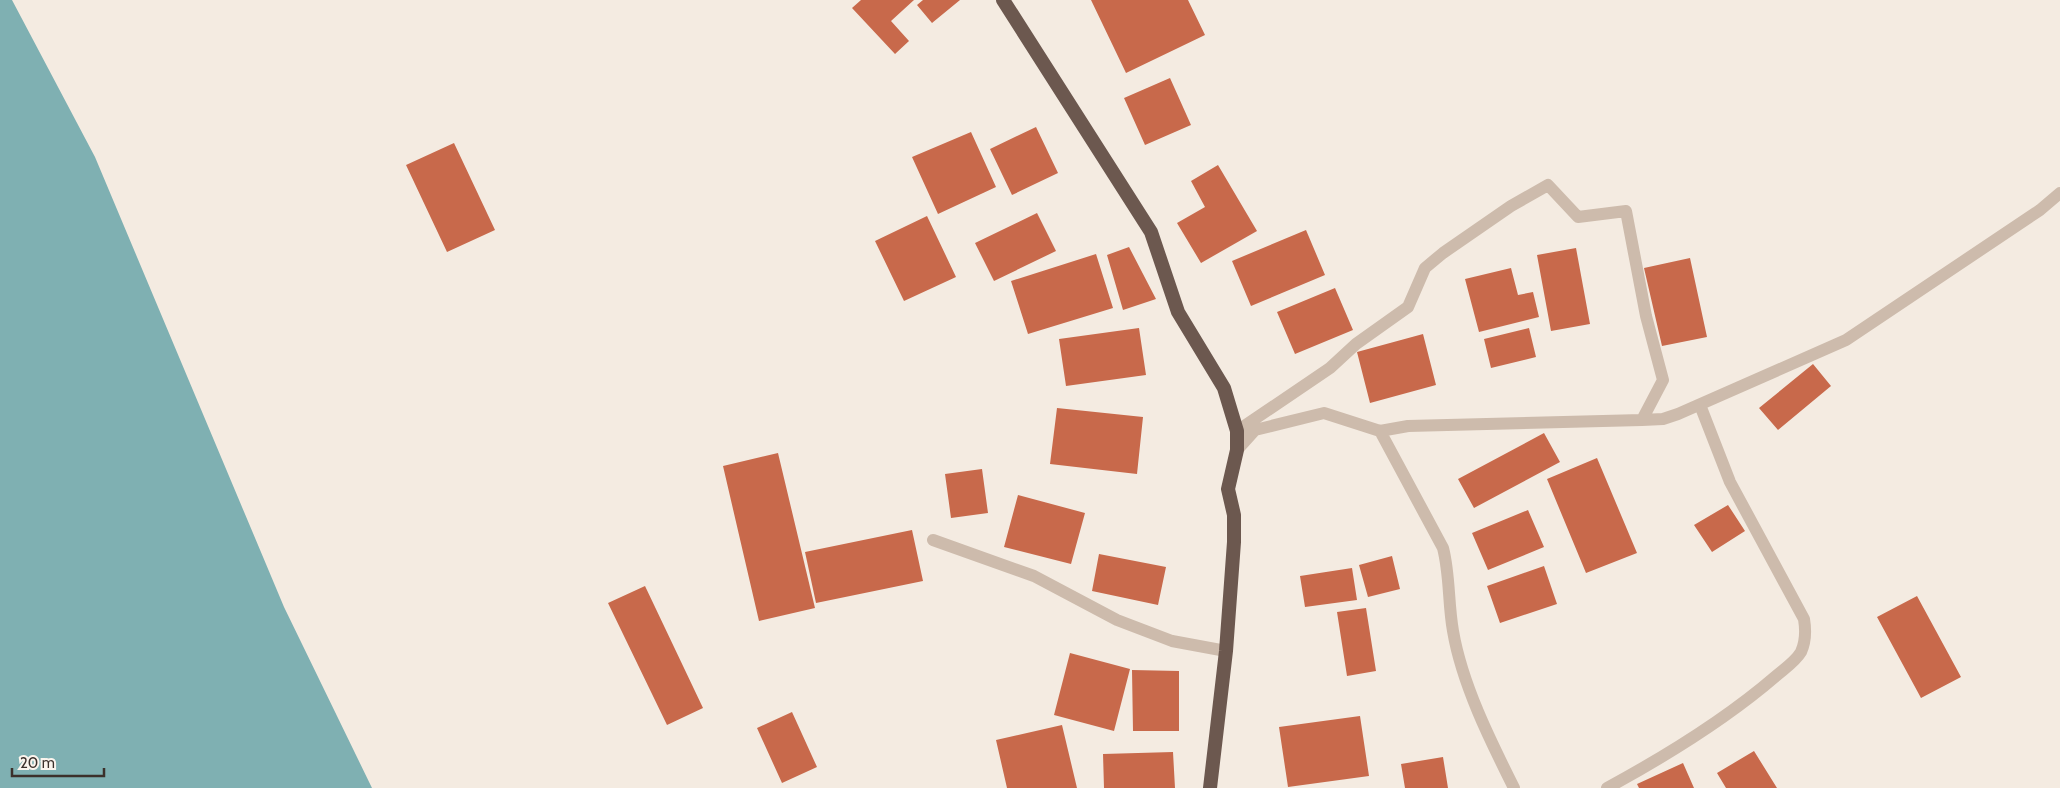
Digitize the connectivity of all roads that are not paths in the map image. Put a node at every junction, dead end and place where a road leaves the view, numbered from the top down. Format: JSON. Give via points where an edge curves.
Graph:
{"nodes":[{"id":1,"x":1003,"y":0,"type":"edge"},
{"id":2,"x":2060,"y":193,"type":"edge"},
{"id":3,"x":1700,"y":405,"type":"junction"},
{"id":4,"x":1642,"y":420,"type":"junction"},
{"id":5,"x":1380,"y":431,"type":"junction"},
{"id":6,"x":1237,"y":432,"type":"junction"},
{"id":7,"x":1237,"y":450,"type":"junction"},
{"id":8,"x":933,"y":540,"type":"dead end"},
{"id":9,"x":1226,"y":651,"type":"junction"},
{"id":10,"x":1210,"y":788,"type":"edge"},
{"id":11,"x":1514,"y":788,"type":"edge"},
{"id":12,"x":1607,"y":788,"type":"edge"}],
"edges":[{"from":1,"to":6,"type":"highway","via":[[1151,232],[1178,312],[1224,388]]},
{"from":2,"to":3,"type":"street","via":[[2040,210],[1846,340]]},
{"from":3,"to":4,"type":"street","via":[[1663,419]]},
{"from":3,"to":12,"type":"street","via":[[1730,482],[1804,619],[1804,645],[1791,663],[1748,700],[1680,746]]},
{"from":4,"to":5,"type":"street","via":[[1408,426]]},
{"from":4,"to":6,"type":"street","via":[[1663,380],[1646,316],[1626,211],[1578,217],[1548,185],[1443,253],[1425,268],[1408,307],[1356,344],[1330,368]]},
{"from":5,"to":7,"type":"street","via":[[1324,413],[1255,430]]},
{"from":5,"to":11,"type":"street","via":[[1443,548],[1448,568],[1453,632],[1483,725]]},
{"from":6,"to":7,"type":"highway"},
{"from":7,"to":9,"type":"highway","via":[[1228,488],[1234,515],[1234,542]]},
{"from":8,"to":9,"type":"street","via":[[1034,576],[1084,604],[1172,641]]},
{"from":9,"to":10,"type":"highway"}]}
